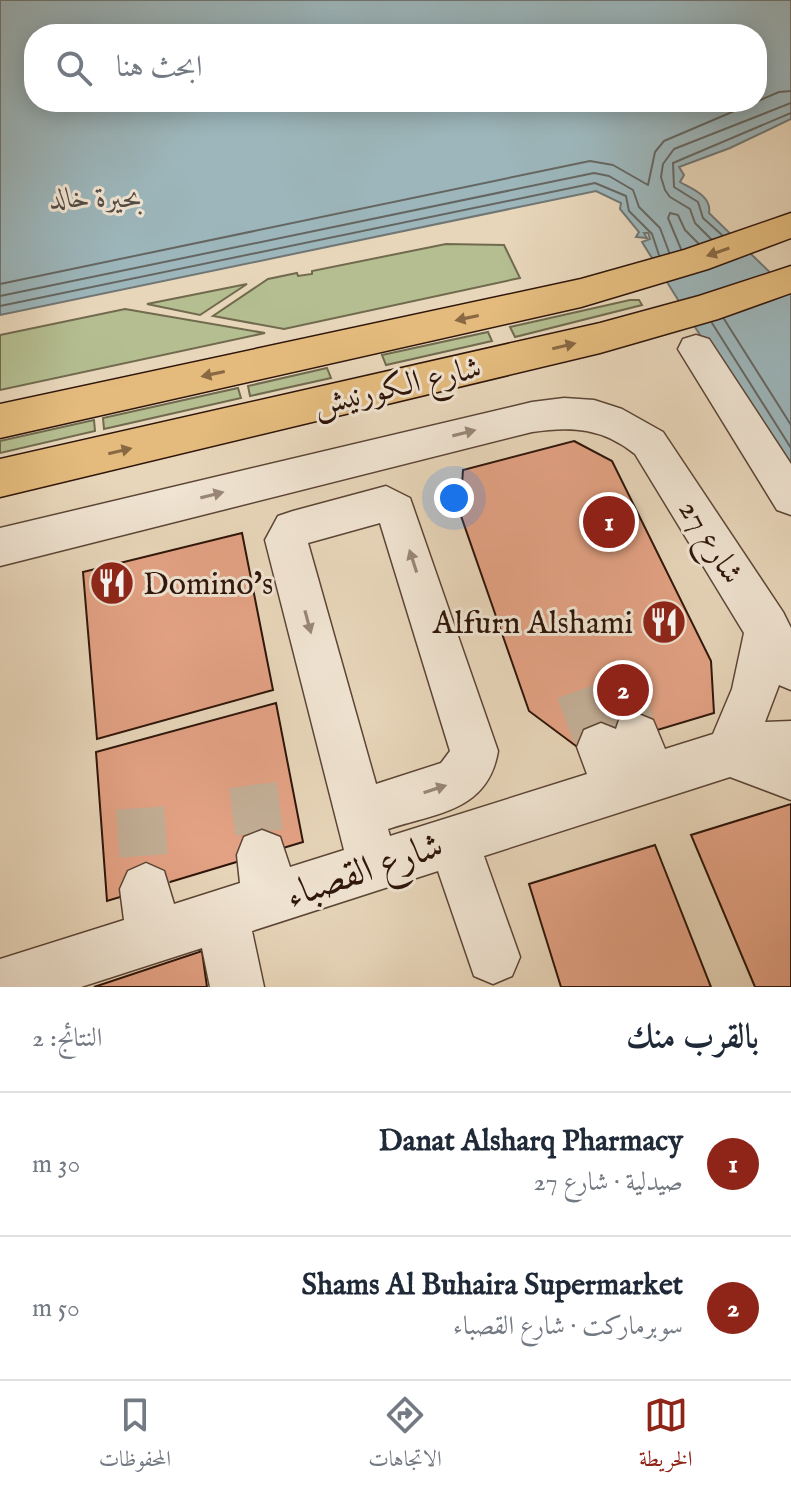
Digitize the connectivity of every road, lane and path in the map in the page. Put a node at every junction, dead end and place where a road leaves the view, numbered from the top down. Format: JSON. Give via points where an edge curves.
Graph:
{"nodes":[{"id":1,"x":791,"y":225,"type":"edge"},
{"id":2,"x":791,"y":279,"type":"edge"},
{"id":3,"x":696,"y":349,"type":"dead end"},
{"id":4,"x":9,"y":419,"type":"edge"},
{"id":5,"x":623,"y":424,"type":"joint"},
{"id":6,"x":0,"y":478,"type":"edge"},
{"id":7,"x":791,"y":498,"type":"edge"},
{"id":8,"x":0,"y":547,"type":"edge"},
{"id":9,"x":767,"y":627,"type":"junction"},
{"id":10,"x":791,"y":668,"type":"edge"},
{"id":11,"x":791,"y":745,"type":"edge"},
{"id":12,"x":729,"y":753,"type":"junction"},
{"id":13,"x":791,"y":776,"type":"edge"},
{"id":14,"x":361,"y":813,"type":"junction"},
{"id":15,"x":453,"y":839,"type":"junction"},
{"id":16,"x":373,"y":865,"type":"junction"},
{"id":17,"x":146,"y":889,"type":"tunnel mouth"},
{"id":18,"x":251,"y":891,"type":"junction"},
{"id":19,"x":153,"y":939,"type":"junction"},
{"id":20,"x":493,"y":957,"type":"dead end"},
{"id":21,"x":0,"y":986,"type":"edge"},
{"id":22,"x":237,"y":987,"type":"edge"}],
"edges":[{"from":1,"to":4,"type":"main road","name":"شارع الكورنيش","one_way":true,"via":[[581,293]]},
{"from":6,"to":2,"type":"main road","name":"شارع الكورنيش","one_way":true,"via":[[600,338]]},
{"from":3,"to":7,"type":"street"},
{"from":8,"to":5,"type":"street","name":"شارع الكورنيش","one_way":true,"via":[[532,417],[577,413]]},
{"from":5,"to":9,"type":"street","name":"شارع 27","via":[[649,443]]},
{"from":9,"to":10,"type":"street","name":"شارع 27"},
{"from":9,"to":12,"type":"street","via":[[755,690]]},
{"from":11,"to":12,"type":"street","name":"شارع القصباء"},
{"from":12,"to":13,"type":"street"},
{"from":12,"to":15,"type":"street","name":"شارع القصباء","via":[[626,762]]},
{"from":14,"to":14,"type":"street","one_way":true,"via":[[455,783],[466,775],[474,751],[396,511],[386,504],[293,529],[286,540]]},
{"from":14,"to":16,"type":"street"},
{"from":15,"to":16,"type":"street","name":"شارع القصباء"},
{"from":15,"to":20,"type":"street"},
{"from":16,"to":18,"type":"street","name":"شارع القصباء"},
{"from":17,"to":19,"type":"street"},
{"from":18,"to":19,"type":"street","name":"شارع القصباء"},
{"from":18,"to":22,"type":"street"},
{"from":19,"to":21,"type":"street","name":"شارع القصباء"}]}
